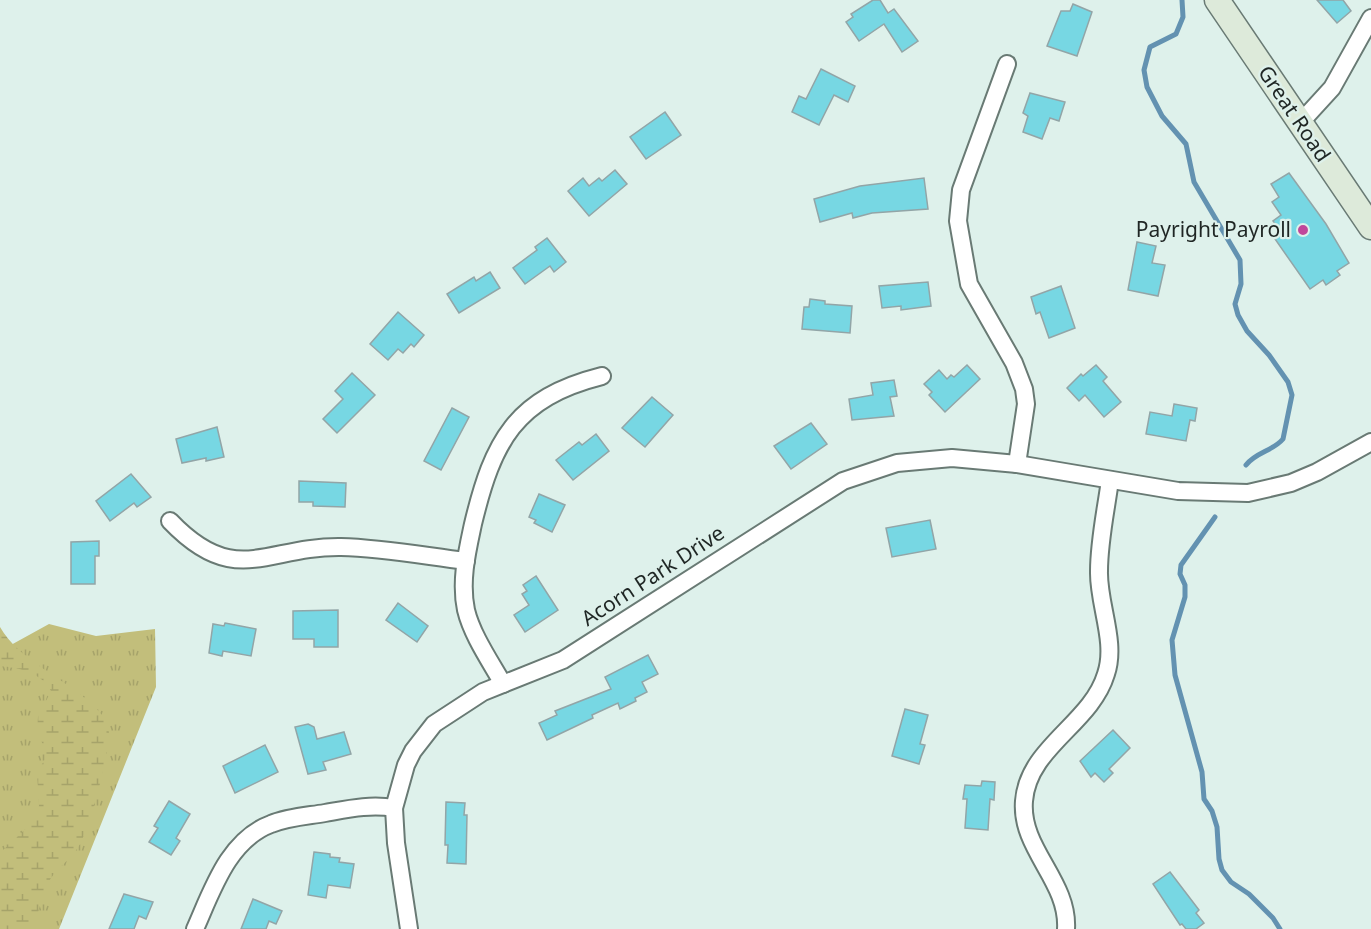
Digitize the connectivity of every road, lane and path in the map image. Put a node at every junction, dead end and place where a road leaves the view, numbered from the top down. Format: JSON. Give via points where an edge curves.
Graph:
{"nodes":[{"id":1,"x":1217,"y":0,"type":"edge"},
{"id":2,"x":1371,"y":18,"type":"edge"},
{"id":3,"x":1007,"y":64,"type":"dead end"},
{"id":4,"x":1300,"y":123,"type":"junction"},
{"id":5,"x":1371,"y":227,"type":"edge"},
{"id":6,"x":602,"y":376,"type":"dead end"},
{"id":7,"x":1371,"y":442,"type":"edge"},
{"id":8,"x":1017,"y":464,"type":"junction"},
{"id":9,"x":1110,"y":480,"type":"junction"},
{"id":10,"x":170,"y":521,"type":"dead end"},
{"id":11,"x":466,"y":561,"type":"junction"},
{"id":12,"x":502,"y":684,"type":"junction"},
{"id":13,"x":394,"y":808,"type":"junction"},
{"id":14,"x":195,"y":929,"type":"edge"},
{"id":15,"x":409,"y":929,"type":"edge"},
{"id":16,"x":1066,"y":929,"type":"edge"}],
"edges":[{"from":1,"to":4,"type":"main road","name":"Great Road"},
{"from":2,"to":4,"type":"street","via":[[1332,88]]},
{"from":3,"to":8,"type":"street","via":[[961,190],[958,221],[969,284],[1014,363],[1024,389],[1026,404]]},
{"from":4,"to":5,"type":"main road","name":"Great Road"},
{"from":6,"to":11,"type":"street","via":[[549,395],[507,432],[483,483]]},
{"from":7,"to":9,"type":"street","name":"Acorn Park Drive","via":[[1317,472],[1269,490],[1200,493]]},
{"from":8,"to":9,"type":"street","name":"Acorn Park Drive"},
{"from":8,"to":12,"type":"street","name":"Acorn Park Drive","via":[[933,458],[897,463],[843,481],[563,660]]},
{"from":9,"to":16,"type":"street","via":[[1099,571],[1110,656],[1108,671],[1091,706],[1033,770],[1024,803],[1031,839],[1052,876],[1065,911]]},
{"from":10,"to":11,"type":"street","via":[[200,548],[238,560],[339,547]]},
{"from":11,"to":12,"type":"street","via":[[467,613]]},
{"from":12,"to":13,"type":"street","name":"Acorn Park Drive","via":[[457,706],[423,737],[406,765]]},
{"from":13,"to":14,"type":"street","via":[[370,806],[298,817],[258,830],[246,838],[228,861]]},
{"from":13,"to":15,"type":"street","name":"Acorn Park Drive"}]}
